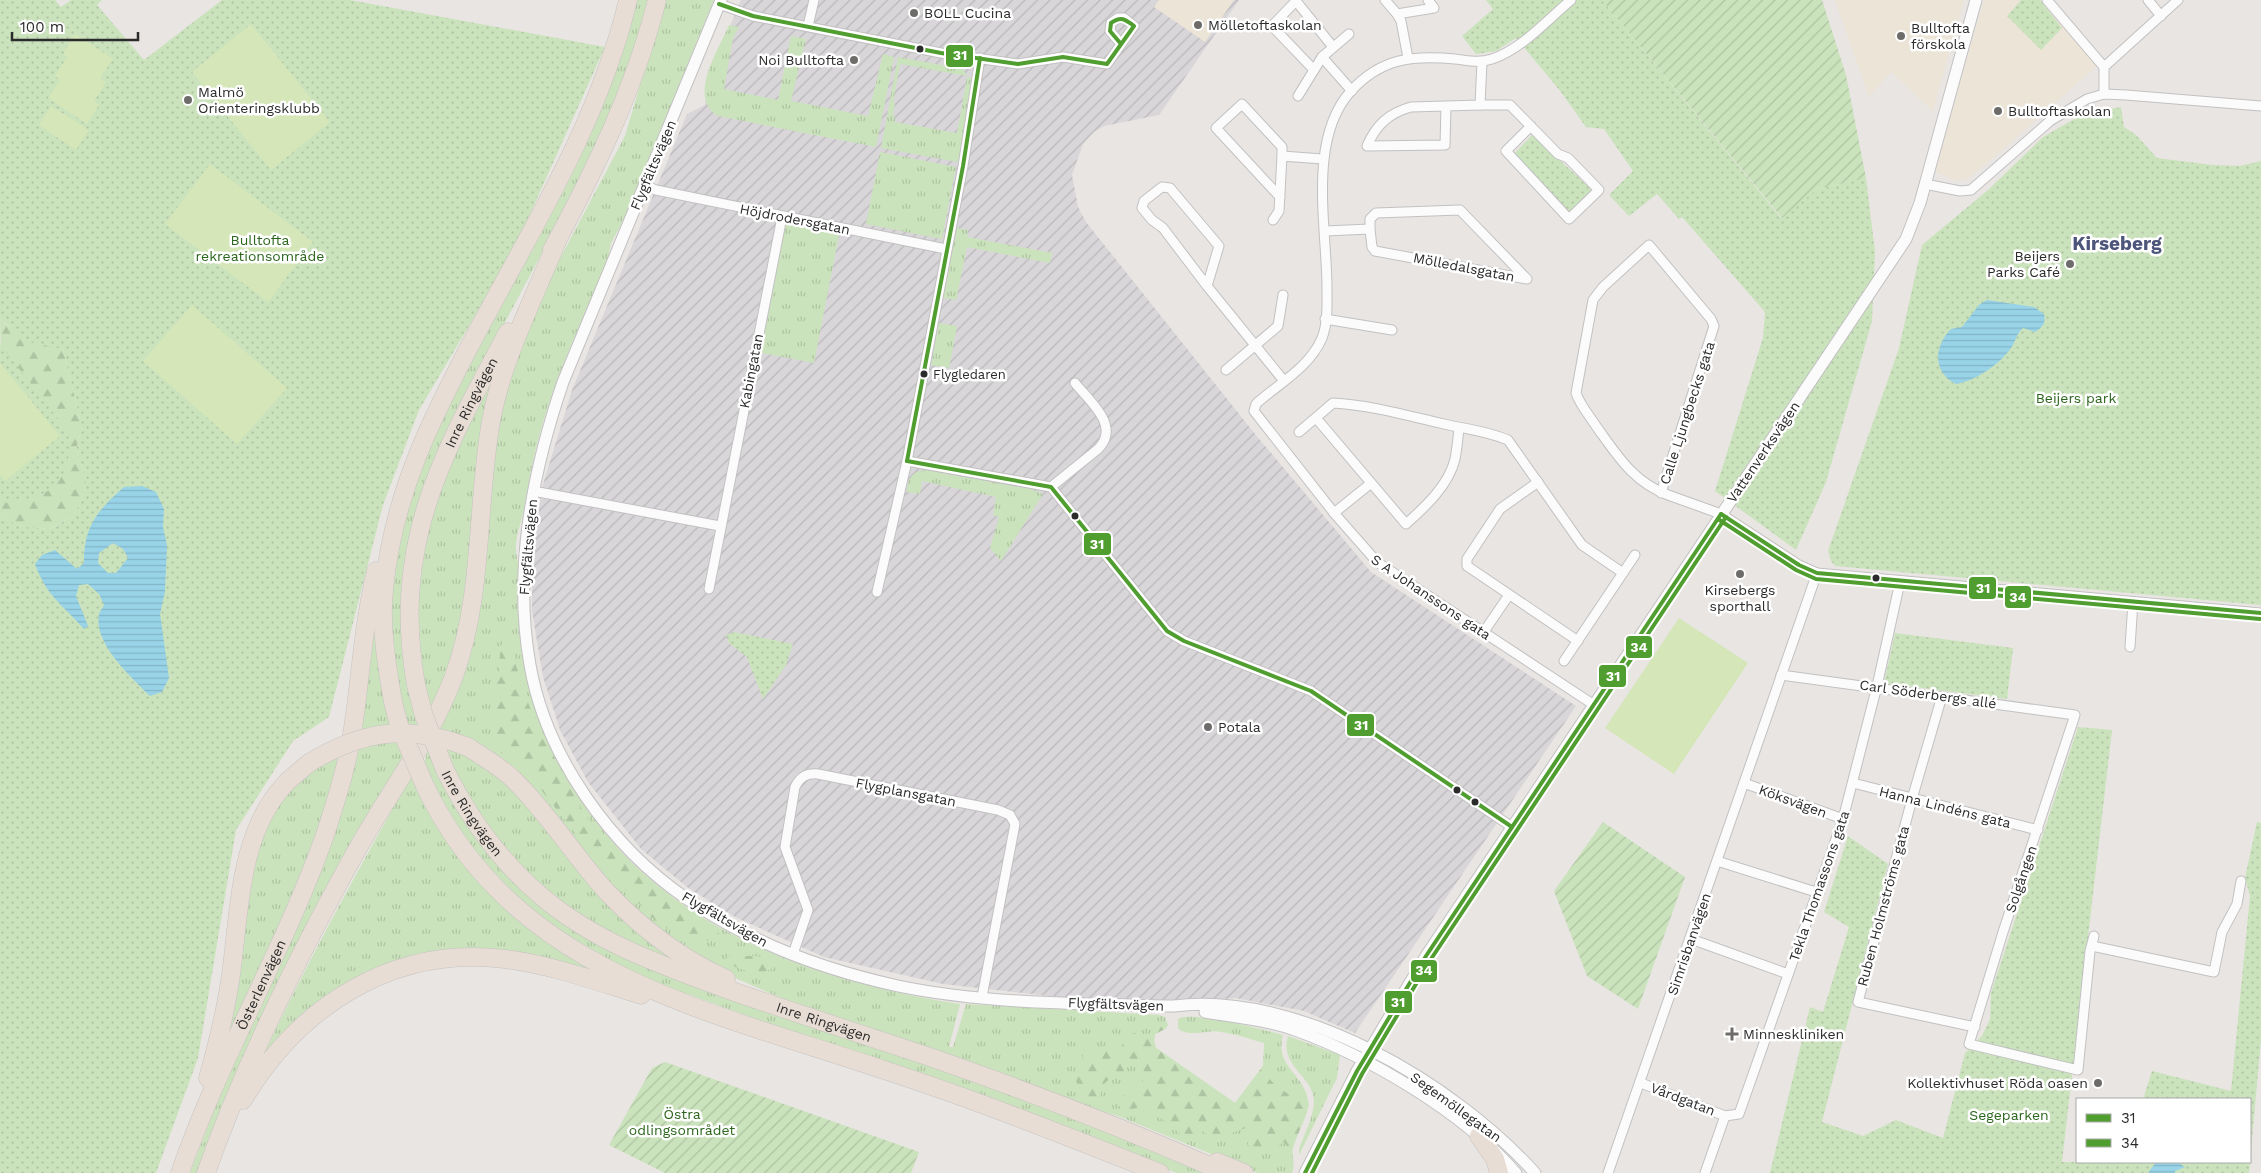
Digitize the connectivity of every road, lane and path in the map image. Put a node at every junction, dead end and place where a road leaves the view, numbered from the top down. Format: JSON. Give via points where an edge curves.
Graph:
{"nodes":[{"id":1,"x":628,"y":0,"type":"edge"},
{"id":2,"x":657,"y":0,"type":"edge"},
{"id":3,"x":814,"y":0,"type":"edge"},
{"id":4,"x":1385,"y":0,"type":"edge"},
{"id":5,"x":1428,"y":0,"type":"edge"},
{"id":6,"x":1571,"y":0,"type":"edge"},
{"id":7,"x":1976,"y":0,"type":"edge"},
{"id":8,"x":2047,"y":0,"type":"edge"},
{"id":9,"x":2148,"y":0,"type":"edge"},
{"id":10,"x":2178,"y":0,"type":"edge"},
{"id":11,"x":720,"y":2,"type":"edge"},
{"id":12,"x":1397,"y":14,"type":"junction"},
{"id":13,"x":2161,"y":16,"type":"junction"},
{"id":14,"x":808,"y":26,"type":"junction"},
{"id":15,"x":1349,"y":34,"type":"dead end"},
{"id":16,"x":1121,"y":44,"type":"dead end"},
{"id":17,"x":1333,"y":47,"type":"junction"},
{"id":18,"x":1322,"y":57,"type":"junction"},
{"id":19,"x":980,"y":58,"type":"junction"},
{"id":20,"x":1408,"y":58,"type":"junction"},
{"id":21,"x":1482,"y":62,"type":"junction"},
{"id":22,"x":2104,"y":67,"type":"junction"},
{"id":23,"x":1314,"y":70,"type":"junction"},
{"id":24,"x":1352,"y":90,"type":"junction"},
{"id":25,"x":2104,"y":94,"type":"junction"},
{"id":26,"x":1298,"y":96,"type":"dead end"},
{"id":27,"x":1480,"y":105,"type":"junction"},
{"id":28,"x":1446,"y":106,"type":"junction"},
{"id":29,"x":2261,"y":106,"type":"edge"},
{"id":30,"x":1530,"y":126,"type":"junction"},
{"id":31,"x":1282,"y":156,"type":"junction"},
{"id":32,"x":1323,"y":159,"type":"junction"},
{"id":33,"x":1926,"y":184,"type":"junction"},
{"id":34,"x":644,"y":185,"type":"junction"},
{"id":35,"x":1280,"y":197,"type":"junction"},
{"id":36,"x":782,"y":217,"type":"junction"},
{"id":37,"x":1273,"y":220,"type":"dead end"},
{"id":38,"x":1370,"y":229,"type":"junction"},
{"id":39,"x":1325,"y":231,"type":"junction"},
{"id":40,"x":557,"y":241,"type":"junction"},
{"id":41,"x":946,"y":249,"type":"junction"},
{"id":42,"x":1206,"y":286,"type":"junction"},
{"id":43,"x":1283,"y":295,"type":"dead end"},
{"id":44,"x":1326,"y":320,"type":"junction"},
{"id":45,"x":1392,"y":330,"type":"dead end"},
{"id":46,"x":1255,"y":346,"type":"junction"},
{"id":47,"x":1226,"y":370,"type":"dead end"},
{"id":48,"x":1284,"y":381,"type":"junction"},
{"id":49,"x":1075,"y":383,"type":"dead end"},
{"id":50,"x":1316,"y":418,"type":"junction"},
{"id":51,"x":1459,"y":428,"type":"junction"},
{"id":52,"x":1299,"y":432,"type":"dead end"},
{"id":53,"x":907,"y":460,"type":"junction"},
{"id":54,"x":1538,"y":482,"type":"junction"},
{"id":55,"x":406,"y":483,"type":"junction"},
{"id":56,"x":1370,"y":484,"type":"junction"},
{"id":57,"x":1051,"y":487,"type":"junction"},
{"id":58,"x":533,"y":491,"type":"junction"},
{"id":59,"x":1661,"y":493,"type":"junction"},
{"id":60,"x":1334,"y":513,"type":"junction"},
{"id":61,"x":1722,"y":514,"type":"junction"},
{"id":62,"x":720,"y":526,"type":"junction"},
{"id":63,"x":1635,"y":555,"type":"dead end"},
{"id":64,"x":1623,"y":573,"type":"junction"},
{"id":65,"x":1817,"y":573,"type":"junction"},
{"id":66,"x":1900,"y":582,"type":"junction"},
{"id":67,"x":709,"y":589,"type":"dead end"},
{"id":68,"x":877,"y":592,"type":"dead end"},
{"id":69,"x":1509,"y":595,"type":"junction"},
{"id":70,"x":2133,"y":602,"type":"junction"},
{"id":71,"x":2261,"y":613,"type":"edge"},
{"id":72,"x":1483,"y":633,"type":"junction"},
{"id":73,"x":1578,"y":641,"type":"junction"},
{"id":74,"x":2130,"y":647,"type":"dead end"},
{"id":75,"x":1564,"y":661,"type":"dead end"},
{"id":76,"x":1781,"y":675,"type":"junction"},
{"id":77,"x":1877,"y":686,"type":"junction"},
{"id":78,"x":1942,"y":696,"type":"junction"},
{"id":79,"x":1594,"y":705,"type":"junction"},
{"id":80,"x":2075,"y":715,"type":"joint"},
{"id":81,"x":1744,"y":783,"type":"junction"},
{"id":82,"x":1853,"y":783,"type":"junction"},
{"id":83,"x":1912,"y":799,"type":"junction"},
{"id":84,"x":1843,"y":819,"type":"junction"},
{"id":85,"x":1512,"y":827,"type":"junction"},
{"id":86,"x":2038,"y":830,"type":"junction"},
{"id":87,"x":1717,"y":862,"type":"junction"},
{"id":88,"x":2241,"y":881,"type":"dead end"},
{"id":89,"x":1818,"y":893,"type":"junction"},
{"id":90,"x":1691,"y":939,"type":"junction"},
{"id":91,"x":793,"y":954,"type":"junction"},
{"id":92,"x":1788,"y":974,"type":"junction"},
{"id":93,"x":982,"y":997,"type":"junction"},
{"id":94,"x":1174,"y":1006,"type":"junction"},
{"id":95,"x":828,"y":1023,"type":"junction"},
{"id":96,"x":1975,"y":1027,"type":"junction"},
{"id":97,"x":784,"y":1038,"type":"junction"},
{"id":98,"x":1370,"y":1049,"type":"junction"},
{"id":99,"x":1363,"y":1061,"type":"junction"},
{"id":100,"x":1641,"y":1083,"type":"junction"},
{"id":101,"x":1725,"y":1116,"type":"junction"},
{"id":102,"x":1140,"y":1136,"type":"junction"},
{"id":103,"x":1479,"y":1136,"type":"junction"},
{"id":104,"x":209,"y":1165,"type":"edge"},
{"id":105,"x":178,"y":1173,"type":"edge"},
{"id":106,"x":1160,"y":1173,"type":"edge"},
{"id":107,"x":1226,"y":1173,"type":"edge"},
{"id":108,"x":1244,"y":1173,"type":"edge"},
{"id":109,"x":1305,"y":1173,"type":"edge"},
{"id":110,"x":1499,"y":1173,"type":"edge"},
{"id":111,"x":1516,"y":1173,"type":"edge"},
{"id":112,"x":1535,"y":1173,"type":"edge"},
{"id":113,"x":1608,"y":1173,"type":"edge"},
{"id":114,"x":1705,"y":1173,"type":"edge"}],
"edges":[{"from":1,"to":55,"type":"highway","name":"Inre Ringvägen","via":[[598,90],[565,167],[442,398]]},
{"from":2,"to":40,"type":"highway","name":"Inre Ringvägen","via":[[611,132]]},
{"from":3,"to":14,"type":"street"},
{"from":4,"to":12,"type":"street"},
{"from":5,"to":12,"type":"street","via":[[1434,8]]},
{"from":6,"to":21,"type":"street","via":[[1513,48]]},
{"from":7,"to":33,"type":"street","name":"Vattenverksvägen"},
{"from":8,"to":22,"type":"street"},
{"from":9,"to":13,"type":"street"},
{"from":10,"to":13,"type":"street"},
{"from":11,"to":14,"type":"street","via":[[754,16]]},
{"from":11,"to":34,"type":"street","name":"Flygfältsvägen"},
{"from":12,"to":20,"type":"street"},
{"from":13,"to":22,"type":"street"},
{"from":14,"to":19,"type":"street"},
{"from":15,"to":17,"type":"street"},
{"from":16,"to":19,"type":"street","via":[[1107,64],[1063,57],[1018,64]]},
{"from":17,"to":18,"type":"street"},
{"from":17,"to":23,"type":"street","via":[[1296,1],[1272,26]]},
{"from":18,"to":23,"type":"street"},
{"from":18,"to":24,"type":"street"},
{"from":19,"to":41,"type":"street"},
{"from":20,"to":21,"type":"street","via":[[1424,56]]},
{"from":20,"to":24,"type":"street","via":[[1377,70]]},
{"from":21,"to":27,"type":"street"},
{"from":22,"to":25,"type":"street"},
{"from":23,"to":26,"type":"street"},
{"from":24,"to":32,"type":"street","via":[[1333,120]]},
{"from":25,"to":29,"type":"street"},
{"from":25,"to":33,"type":"street","via":[[2077,104],[2050,121],[1971,190]]},
{"from":27,"to":28,"type":"street"},
{"from":27,"to":30,"type":"street","via":[[1510,105]]},
{"from":28,"to":28,"type":"street","via":[[1411,107],[1397,112],[1378,126],[1367,146],[1445,145]]},
{"from":30,"to":30,"type":"street","via":[[1599,190],[1569,219],[1506,151]]},
{"from":31,"to":32,"type":"street"},
{"from":31,"to":35,"type":"street"},
{"from":31,"to":35,"type":"street","via":[[1282,147],[1242,104],[1216,128]]},
{"from":32,"to":39,"type":"street"},
{"from":33,"to":61,"type":"street","name":"Vattenverksvägen","via":[[1906,239]]},
{"from":34,"to":36,"type":"street","name":"Höjdrodersgatan"},
{"from":34,"to":58,"type":"street","name":"Flygfältsvägen","via":[[563,382]]},
{"from":35,"to":37,"type":"street","via":[[1279,211]]},
{"from":36,"to":41,"type":"street","name":"Höjdrodersgatan"},
{"from":36,"to":62,"type":"street","name":"Kabingatan"},
{"from":38,"to":38,"type":"street","name":"Mölledalsgatan","via":[[1375,251],[1527,279],[1460,210],[1376,213],[1370,219]]},
{"from":38,"to":39,"type":"street"},
{"from":39,"to":44,"type":"street"},
{"from":40,"to":95,"type":"highway","name":"Inre Ringvägen","bridge":true,"via":[[464,413],[434,480],[414,556],[409,592],[409,634],[424,716],[459,799],[506,862],[540,896],[579,924],[618,946],[679,972]]},
{"from":40,"to":104,"type":"highway","name":"Österlenvägen","via":[[509,354],[496,399],[487,458],[477,576],[464,646],[439,710],[370,827],[286,984]]},
{"from":41,"to":53,"type":"street"},
{"from":42,"to":42,"type":"street","via":[[1163,228],[1142,208],[1144,201],[1162,187],[1170,188],[1219,246]]},
{"from":42,"to":46,"type":"street"},
{"from":43,"to":46,"type":"street","via":[[1278,326]]},
{"from":44,"to":45,"type":"street"},
{"from":44,"to":48,"type":"street","via":[[1315,350]]},
{"from":46,"to":47,"type":"street"},
{"from":46,"to":48,"type":"street"},
{"from":48,"to":60,"type":"street","name":"S A Johanssons gata","via":[[1256,404],[1255,415]]},
{"from":49,"to":57,"type":"street","via":[[1104,418],[1108,432],[1098,449]]},
{"from":50,"to":51,"type":"street","via":[[1334,404],[1352,404]]},
{"from":50,"to":52,"type":"street"},
{"from":50,"to":56,"type":"street"},
{"from":51,"to":54,"type":"street","via":[[1488,431],[1508,440]]},
{"from":51,"to":56,"type":"street","via":[[1455,460],[1446,480],[1430,502],[1406,524]]},
{"from":53,"to":57,"type":"street"},
{"from":53,"to":68,"type":"street"},
{"from":54,"to":64,"type":"street","via":[[1582,545]]},
{"from":54,"to":69,"type":"street","via":[[1500,509],[1467,560],[1469,569]]},
{"from":55,"to":97,"type":"highway","name":"Inre Ringvägen","bridge":true,"via":[[393,530],[384,591],[384,636],[393,702],[399,725],[438,814],[468,859],[506,900],[554,939],[588,959],[626,978]]},
{"from":55,"to":105,"type":"highway","name":"Österlenvägen","via":[[391,519],[373,585],[354,722],[337,796],[309,876],[240,1026]]},
{"from":56,"to":60,"type":"street"},
{"from":57,"to":85,"type":"street","via":[[1167,631],[1184,641],[1311,691]]},
{"from":58,"to":62,"type":"street"},
{"from":58,"to":91,"type":"street","name":"Flygfältsvägen","via":[[525,551],[523,604],[530,667],[545,720],[571,772],[606,823],[644,864],[688,900],[769,945]]},
{"from":59,"to":59,"type":"street","name":"Calle Ljungbecks gata","via":[[1643,483],[1624,465],[1576,393],[1593,300],[1649,245],[1714,326]]},
{"from":59,"to":61,"type":"street","name":"Calle Ljungbecks gata"},
{"from":60,"to":72,"type":"street","name":"S A Johanssons gata","via":[[1377,562]]},
{"from":61,"to":65,"type":"street","name":"Calle Ljungbecks gata","via":[[1799,565]]},
{"from":61,"to":79,"type":"street","name":"Vattenverksvägen"},
{"from":62,"to":67,"type":"street","name":"Kabingatan"},
{"from":63,"to":64,"type":"street"},
{"from":64,"to":73,"type":"street"},
{"from":65,"to":66,"type":"street","name":"Calle Ljungbecks gata"},
{"from":65,"to":76,"type":"street","name":"Simrisbanvägen"},
{"from":66,"to":70,"type":"street","name":"Calle Ljungbecks gata"},
{"from":66,"to":77,"type":"street","name":"Tekla Thomassons gata"},
{"from":69,"to":72,"type":"street"},
{"from":69,"to":73,"type":"street"},
{"from":70,"to":71,"type":"street","name":"Calle Ljungbecks gata"},
{"from":70,"to":74,"type":"street"},
{"from":72,"to":79,"type":"street","name":"S A Johanssons gata"},
{"from":73,"to":75,"type":"street"},
{"from":76,"to":77,"type":"street","name":"Carl Söderbergs allé"},
{"from":76,"to":81,"type":"street","name":"Simrisbanvägen"},
{"from":77,"to":78,"type":"street","name":"Carl Söderbergs allé"},
{"from":77,"to":82,"type":"street","name":"Tekla Thomassons gata"},
{"from":78,"to":80,"type":"street","name":"Carl Söderbergs allé"},
{"from":78,"to":83,"type":"street","name":"Ruben Holmströms gata"},
{"from":79,"to":85,"type":"street","name":"Vattenverksvägen"},
{"from":80,"to":86,"type":"street","name":"Solgången"},
{"from":81,"to":84,"type":"street","name":"Köksvägen"},
{"from":81,"to":87,"type":"street","name":"Simrisbanvägen"},
{"from":82,"to":83,"type":"street","name":"Hanna Lindéns gata"},
{"from":82,"to":84,"type":"street","name":"Tekla Thomassons gata"},
{"from":83,"to":86,"type":"street","name":"Hanna Lindéns gata"},
{"from":83,"to":96,"type":"street","name":"Ruben Holmströms gata","via":[[1858,1002]]},
{"from":84,"to":89,"type":"street","name":"Tekla Thomassons gata"},
{"from":85,"to":98,"type":"street","name":"Vattenverksvägen","via":[[1426,956]]},
{"from":86,"to":96,"type":"street","name":"Solgången"},
{"from":87,"to":89,"type":"street"},
{"from":87,"to":90,"type":"street","name":"Simrisbanvägen"},
{"from":88,"to":96,"type":"street","name":"Solgången","via":[[2236,904],[2222,932],[2214,972],[2093,941],[2078,1070],[1969,1044]]},
{"from":89,"to":92,"type":"street","name":"Tekla Thomassons gata"},
{"from":90,"to":92,"type":"street"},
{"from":90,"to":100,"type":"street","name":"Simrisbanvägen"},
{"from":91,"to":93,"type":"street","name":"Flygfältsvägen","via":[[843,972],[898,986]]},
{"from":91,"to":93,"type":"street","name":"Flygplansgatan","via":[[808,910],[785,847],[798,780],[810,773],[818,774],[998,810],[1010,815],[1015,824]]},
{"from":92,"to":101,"type":"street","name":"Tekla Thomassons gata","via":[[1739,1114]]},
{"from":93,"to":94,"type":"street","name":"Flygfältsvägen"},
{"from":94,"to":98,"type":"street","name":"Flygfältsvägen","via":[[1193,1004],[1279,1015],[1334,1032]]},
{"from":94,"to":99,"type":"street","name":"Flygfältsvägen","via":[[1293,1029]]},
{"from":95,"to":102,"type":"highway","name":"Inre Ringvägen","via":[[932,1058]]},
{"from":95,"to":105,"type":"highway","bridge":true,"via":[[715,974],[660,941],[607,891],[534,800],[513,779],[468,747],[420,733],[380,734],[332,750],[309,763],[286,783],[256,833],[248,858],[225,1011]]},
{"from":97,"to":104,"type":"highway","via":[[566,971],[506,959],[477,957],[420,964],[357,987],[329,1002],[308,1020],[250,1088]]},
{"from":97,"to":106,"type":"highway","name":"Inre Ringvägen","via":[[937,1088]]},
{"from":98,"to":99,"type":"street","name":"Vattenverksvägen"},
{"from":98,"to":112,"type":"street","name":"Segemöllegatan","via":[[1465,1110]]},
{"from":99,"to":103,"type":"street","name":"Segemöllegatan","via":[[1406,1085]]},
{"from":99,"to":109,"type":"street","name":"Vattenverksvägen"},
{"from":100,"to":101,"type":"street","name":"Vårdgatan"},
{"from":100,"to":113,"type":"street","name":"Simrisbanvägen"},
{"from":101,"to":114,"type":"street"},
{"from":102,"to":107,"type":"highway","name":"Inre Ringvägen"},
{"from":102,"to":108,"type":"highway"},
{"from":103,"to":110,"type":"highway"},
{"from":103,"to":111,"type":"street","name":"Segemöllegatan"}]}
